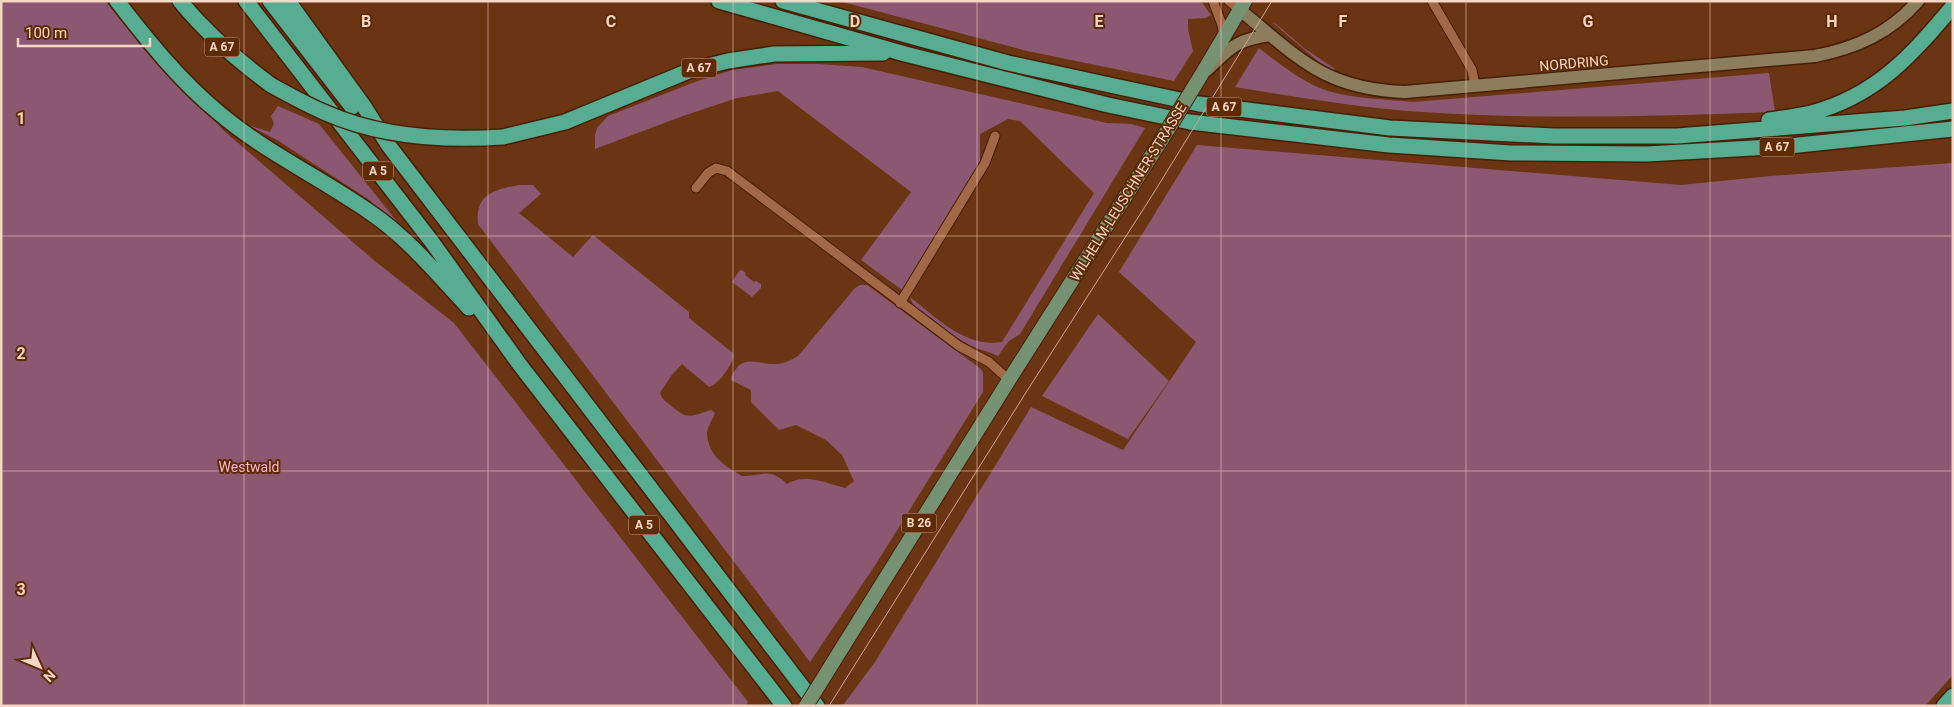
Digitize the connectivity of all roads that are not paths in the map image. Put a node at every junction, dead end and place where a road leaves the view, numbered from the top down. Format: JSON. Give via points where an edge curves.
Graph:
{"nodes":[{"id":1,"x":117,"y":1,"type":"edge"},
{"id":2,"x":180,"y":1,"type":"edge"},
{"id":3,"x":246,"y":1,"type":"edge"},
{"id":4,"x":270,"y":1,"type":"edge"},
{"id":5,"x":288,"y":1,"type":"edge"},
{"id":6,"x":719,"y":1,"type":"edge"},
{"id":7,"x":783,"y":1,"type":"edge"},
{"id":8,"x":1213,"y":1,"type":"edge"},
{"id":9,"x":1432,"y":1,"type":"edge"},
{"id":10,"x":1918,"y":1,"type":"edge"},
{"id":11,"x":1238,"y":4,"type":"edge"},
{"id":12,"x":1953,"y":6,"type":"edge"},
{"id":13,"x":1270,"y":35,"type":"junction"},
{"id":14,"x":1224,"y":37,"type":"junction"},
{"id":15,"x":905,"y":54,"type":"junction"},
{"id":16,"x":1200,"y":78,"type":"junction"},
{"id":17,"x":1475,"y":86,"type":"junction"},
{"id":18,"x":1953,"y":111,"type":"edge"},
{"id":19,"x":1953,"y":129,"type":"edge"},
{"id":20,"x":995,"y":136,"type":"dead end"},
{"id":21,"x":1676,"y":136,"type":"junction"},
{"id":22,"x":389,"y":146,"type":"junction"},
{"id":23,"x":696,"y":188,"type":"dead end"},
{"id":24,"x":900,"y":303,"type":"junction"},
{"id":25,"x":504,"y":345,"type":"junction"},
{"id":26,"x":1008,"y":380,"type":"junction"},
{"id":27,"x":1953,"y":696,"type":"edge"},
{"id":28,"x":784,"y":706,"type":"edge"},
{"id":29,"x":806,"y":706,"type":"edge"},
{"id":30,"x":817,"y":706,"type":"edge"},
{"id":31,"x":1944,"y":706,"type":"edge"}],
"edges":[{"from":1,"to":25,"type":"highway","number":"A 5","via":[[162,58],[220,115],[372,213],[393,230]]},
{"from":2,"to":15,"type":"highway","number":"A 67","bridge":true,"via":[[220,45],[245,66],[327,114],[375,129],[447,138],[503,137],[565,122],[691,70],[728,61],[774,54]]},
{"from":3,"to":25,"type":"highway","number":"A 5","via":[[432,242]]},
{"from":4,"to":22,"type":"highway","via":[[356,112]]},
{"from":5,"to":22,"type":"highway","number":"A 5"},
{"from":6,"to":15,"type":"highway","number":"A 67"},
{"from":7,"to":21,"type":"highway","number":"A 67","via":[[1008,63],[1199,104],[1390,128],[1554,136]]},
{"from":8,"to":14,"type":"street"},
{"from":9,"to":17,"type":"street","via":[[1472,70]]},
{"from":10,"to":17,"type":"main road","name":"NORDRING","via":[[1895,23],[1866,42],[1815,56]]},
{"from":11,"to":13,"type":"main road","name":"NORDRING"},
{"from":11,"to":14,"type":"main road","name":"WILHELM-LEUSCHNER-STRASSE","number":"B 26"},
{"from":12,"to":21,"type":"highway","number":"A 67","via":[[1892,72],[1856,96],[1811,113]]},
{"from":13,"to":16,"type":"main road","via":[[1242,40]]},
{"from":13,"to":17,"type":"main road","name":"NORDRING","via":[[1317,71],[1358,87],[1405,92]]},
{"from":14,"to":16,"type":"main road","name":"WILHELM-LEUSCHNER-STRASSE","number":"B 26"},
{"from":15,"to":19,"type":"highway","number":"A 67","via":[[1190,122],[1389,145],[1510,153],[1646,154],[1789,146]]},
{"from":16,"to":26,"type":"main road","name":"WILHELM-LEUSCHNER-STRASSE","number":"B 26","bridge":true},
{"from":18,"to":21,"type":"highway","number":"A 67","via":[[1905,118]]},
{"from":20,"to":24,"type":"street","via":[[990,154]]},
{"from":22,"to":30,"type":"highway","number":"A 5"},
{"from":23,"to":24,"type":"street","via":[[711,170],[727,170]]},
{"from":24,"to":26,"type":"street","via":[[959,346],[989,362]]},
{"from":25,"to":28,"type":"highway","number":"A 5"},
{"from":26,"to":29,"type":"main road","name":"WILHELM-LEUSCHNER-STRASSE","number":"B 26","bridge":true},
{"from":27,"to":31,"type":"highway"}]}
